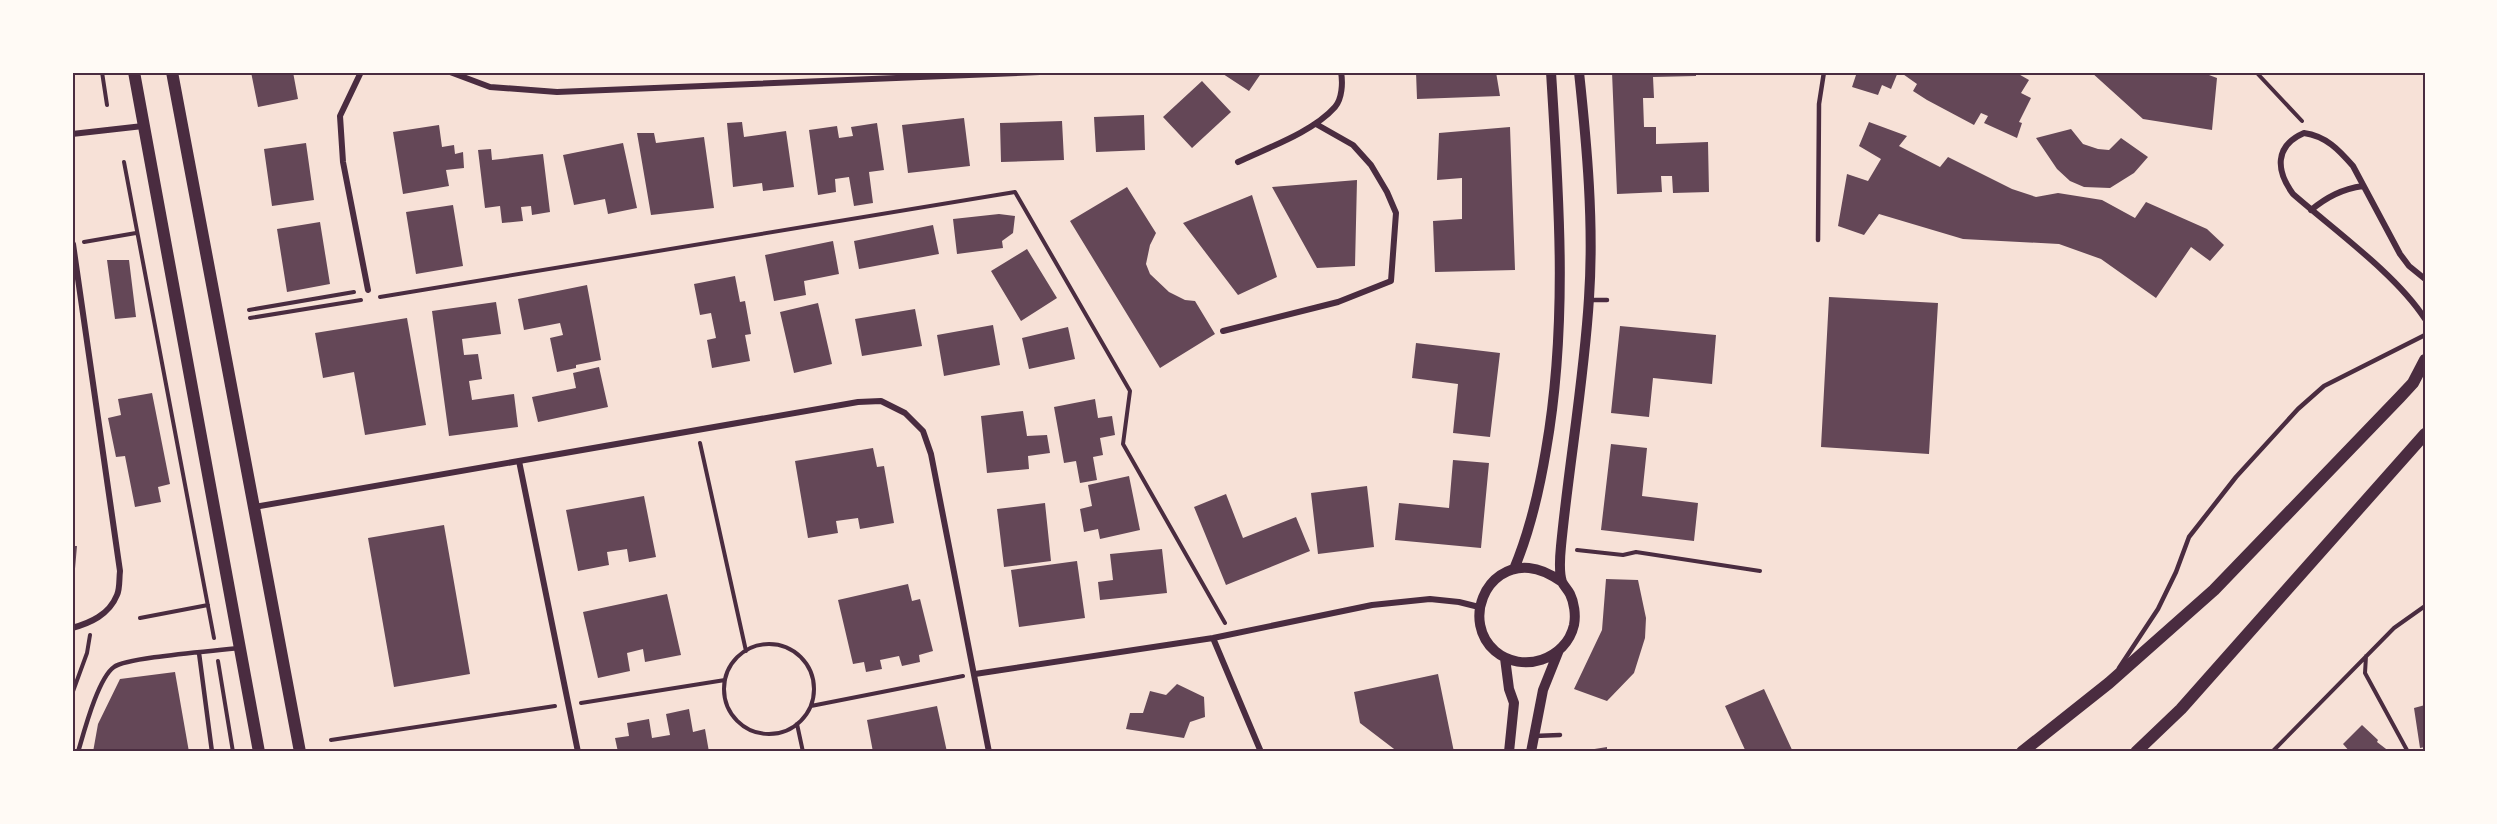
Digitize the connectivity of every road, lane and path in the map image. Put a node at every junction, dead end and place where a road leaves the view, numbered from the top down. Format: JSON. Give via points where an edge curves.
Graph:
{"nodes":[{"id":1,"x":102,"y":72,"type":"edge"},
{"id":2,"x":134,"y":72,"type":"edge"},
{"id":3,"x":172,"y":72,"type":"edge"},
{"id":4,"x":361,"y":72,"type":"edge"},
{"id":5,"x":450,"y":72,"type":"edge"},
{"id":6,"x":1040,"y":72,"type":"edge"},
{"id":7,"x":1341,"y":72,"type":"edge"},
{"id":8,"x":1551,"y":72,"type":"edge"},
{"id":9,"x":1579,"y":72,"type":"edge"},
{"id":10,"x":1824,"y":72,"type":"edge"},
{"id":11,"x":2256,"y":72,"type":"edge"},
{"id":12,"x":107,"y":105,"type":"dead end"},
{"id":13,"x":1316,"y":124,"type":"junction"},
{"id":14,"x":144,"y":126,"type":"junction"},
{"id":15,"x":72,"y":134,"type":"edge"},
{"id":16,"x":2315,"y":135,"type":"junction"},
{"id":17,"x":124,"y":162,"type":"dead end"},
{"id":18,"x":1238,"y":162,"type":"dead end"},
{"id":19,"x":2363,"y":186,"type":"junction"},
{"id":20,"x":2311,"y":210,"type":"junction"},
{"id":21,"x":136,"y":233,"type":"junction"},
{"id":22,"x":1818,"y":240,"type":"dead end"},
{"id":23,"x":73,"y":244,"type":"edge"},
{"id":24,"x":2425,"y":279,"type":"edge"},
{"id":25,"x":368,"y":290,"type":"joint"},
{"id":26,"x":377,"y":297,"type":"dead end"},
{"id":27,"x":366,"y":299,"type":"dead end"},
{"id":28,"x":1589,"y":300,"type":"junction"},
{"id":29,"x":1607,"y":300,"type":"dead end"},
{"id":30,"x":249,"y":310,"type":"dead end"},
{"id":31,"x":250,"y":318,"type":"dead end"},
{"id":32,"x":2425,"y":319,"type":"edge"},
{"id":33,"x":1223,"y":331,"type":"dead end"},
{"id":34,"x":2425,"y":335,"type":"edge"},
{"id":35,"x":2425,"y":360,"type":"edge"},
{"id":36,"x":697,"y":430,"type":"junction"},
{"id":37,"x":2425,"y":434,"type":"edge"},
{"id":38,"x":519,"y":461,"type":"junction"},
{"id":39,"x":254,"y":507,"type":"junction"},
{"id":40,"x":1572,"y":549,"type":"dead end"},
{"id":41,"x":1514,"y":569,"type":"junction"},
{"id":42,"x":1760,"y":571,"type":"dead end"},
{"id":43,"x":1562,"y":582,"type":"junction"},
{"id":44,"x":208,"y":605,"type":"junction"},
{"id":45,"x":2425,"y":606,"type":"edge"},
{"id":46,"x":1479,"y":607,"type":"junction"},
{"id":47,"x":140,"y":618,"type":"dead end"},
{"id":48,"x":93,"y":623,"type":"junction"},
{"id":49,"x":72,"y":628,"type":"edge"},
{"id":50,"x":1231,"y":634,"type":"junction"},
{"id":51,"x":1213,"y":638,"type":"junction"},
{"id":52,"x":239,"y":648,"type":"junction"},
{"id":53,"x":1559,"y":650,"type":"junction"},
{"id":54,"x":216,"y":651,"type":"junction"},
{"id":55,"x":746,"y":651,"type":"junction"},
{"id":56,"x":199,"y":653,"type":"junction"},
{"id":57,"x":2366,"y":656,"type":"junction"},
{"id":58,"x":1505,"y":658,"type":"junction"},
{"id":59,"x":975,"y":674,"type":"junction"},
{"id":60,"x":725,"y":680,"type":"junction"},
{"id":61,"x":2109,"y":682,"type":"junction"},
{"id":62,"x":72,"y":694,"type":"edge"},
{"id":63,"x":568,"y":705,"type":"junction"},
{"id":64,"x":811,"y":706,"type":"junction"},
{"id":65,"x":798,"y":724,"type":"junction"},
{"id":66,"x":1534,"y":735,"type":"junction"},
{"id":67,"x":1560,"y":735,"type":"dead end"},
{"id":68,"x":330,"y":740,"type":"dead end"},
{"id":69,"x":78,"y":752,"type":"edge"},
{"id":70,"x":212,"y":752,"type":"edge"},
{"id":71,"x":232,"y":752,"type":"edge"},
{"id":72,"x":259,"y":752,"type":"edge"},
{"id":73,"x":300,"y":752,"type":"edge"},
{"id":74,"x":578,"y":752,"type":"edge"},
{"id":75,"x":803,"y":752,"type":"edge"},
{"id":76,"x":989,"y":752,"type":"edge"},
{"id":77,"x":1261,"y":752,"type":"edge"},
{"id":78,"x":1509,"y":752,"type":"edge"},
{"id":79,"x":1531,"y":752,"type":"edge"},
{"id":80,"x":2022,"y":752,"type":"edge"},
{"id":81,"x":2136,"y":752,"type":"edge"},
{"id":82,"x":2272,"y":752,"type":"edge"},
{"id":83,"x":2408,"y":752,"type":"edge"}],
"edges":[{"from":1,"to":12,"type":"path"},
{"from":2,"to":14,"type":"main road"},
{"from":3,"to":39,"type":"main road"},
{"from":4,"to":25,"type":"street","via":[[340,116],[343,162]]},
{"from":5,"to":6,"type":"street","via":[[490,87],[557,92]]},
{"from":7,"to":13,"type":"street","via":[[1343,84],[1336,106]]},
{"from":8,"to":41,"type":"street","via":[[1559,236],[1560,324],[1555,398],[1531,526]]},
{"from":9,"to":28,"type":"street","via":[[1589,192]]},
{"from":10,"to":22,"type":"lane","via":[[1819,104]]},
{"from":11,"to":16,"type":"path"},
{"from":13,"to":18,"type":"street"},
{"from":13,"to":33,"type":"street","via":[[1353,145],[1387,192],[1396,213],[1391,280],[1338,302]]},
{"from":14,"to":15,"type":"street"},
{"from":14,"to":52,"type":"main road"},
{"from":16,"to":19,"type":"street","via":[[2343,154]]},
{"from":16,"to":20,"type":"street","via":[[2296,136],[2280,161],[2284,182]]},
{"from":17,"to":21,"type":"path"},
{"from":19,"to":20,"type":"street","via":[[2347,189]]},
{"from":19,"to":24,"type":"street","via":[[2400,254]]},
{"from":20,"to":32,"type":"street","via":[[2388,276]]},
{"from":21,"to":23,"type":"path"},
{"from":21,"to":44,"type":"path"},
{"from":23,"to":48,"type":"street","via":[[120,572],[117,595]]},
{"from":25,"to":30,"type":"path"},
{"from":26,"to":50,"type":"path","via":[[1015,192],[1130,391],[1124,444]]},
{"from":27,"to":31,"type":"path"},
{"from":28,"to":29,"type":"lane"},
{"from":28,"to":43,"type":"street","via":[[1560,549]]},
{"from":34,"to":61,"type":"lane","via":[[2324,386],[2236,477],[2189,537],[2158,609]]},
{"from":35,"to":61,"type":"main road","via":[[2400,398],[2214,590]]},
{"from":36,"to":38,"type":"street"},
{"from":36,"to":55,"type":"path"},
{"from":36,"to":59,"type":"street","via":[[858,402],[882,401],[905,413],[923,431],[931,454]]},
{"from":37,"to":81,"type":"main road","via":[[2181,709]]},
{"from":38,"to":39,"type":"street"},
{"from":38,"to":63,"type":"street"},
{"from":39,"to":73,"type":"main road"},
{"from":40,"to":42,"type":"path","via":[[1623,555],[1636,552]]},
{"from":41,"to":43,"type":"street","via":[[1545,571]]},
{"from":41,"to":46,"type":"street","via":[[1485,590]]},
{"from":43,"to":53,"type":"street","via":[[1574,609],[1574,624]]},
{"from":44,"to":47,"type":"path"},
{"from":44,"to":54,"type":"path"},
{"from":45,"to":57,"type":"path","via":[[2394,628]]},
{"from":46,"to":50,"type":"street","via":[[1430,599],[1372,605]]},
{"from":46,"to":58,"type":"street","via":[[1487,642]]},
{"from":48,"to":49,"type":"street"},
{"from":48,"to":62,"type":"path"},
{"from":50,"to":51,"type":"street"},
{"from":51,"to":59,"type":"street"},
{"from":51,"to":77,"type":"street"},
{"from":52,"to":54,"type":"lane"},
{"from":52,"to":72,"type":"main road"},
{"from":53,"to":58,"type":"street","via":[[1533,662]]},
{"from":53,"to":66,"type":"street","via":[[1543,690]]},
{"from":54,"to":56,"type":"lane"},
{"from":54,"to":71,"type":"path"},
{"from":55,"to":60,"type":"path","via":[[734,661]]},
{"from":55,"to":64,"type":"path","via":[[775,645],[797,654],[813,680]]},
{"from":56,"to":69,"type":"lane","via":[[114,666],[100,686]]},
{"from":56,"to":70,"type":"lane"},
{"from":57,"to":82,"type":"path"},
{"from":57,"to":83,"type":"path","via":[[2365,673]]},
{"from":58,"to":78,"type":"street","via":[[1514,702]]},
{"from":59,"to":64,"type":"path"},
{"from":59,"to":76,"type":"street"},
{"from":60,"to":63,"type":"path"},
{"from":60,"to":65,"type":"path","via":[[726,705],[748,729],[781,733]]},
{"from":61,"to":80,"type":"main road"},
{"from":63,"to":68,"type":"path"},
{"from":63,"to":74,"type":"street"},
{"from":64,"to":65,"type":"path"},
{"from":65,"to":75,"type":"path"},
{"from":66,"to":67,"type":"lane"},
{"from":66,"to":79,"type":"street"}]}
